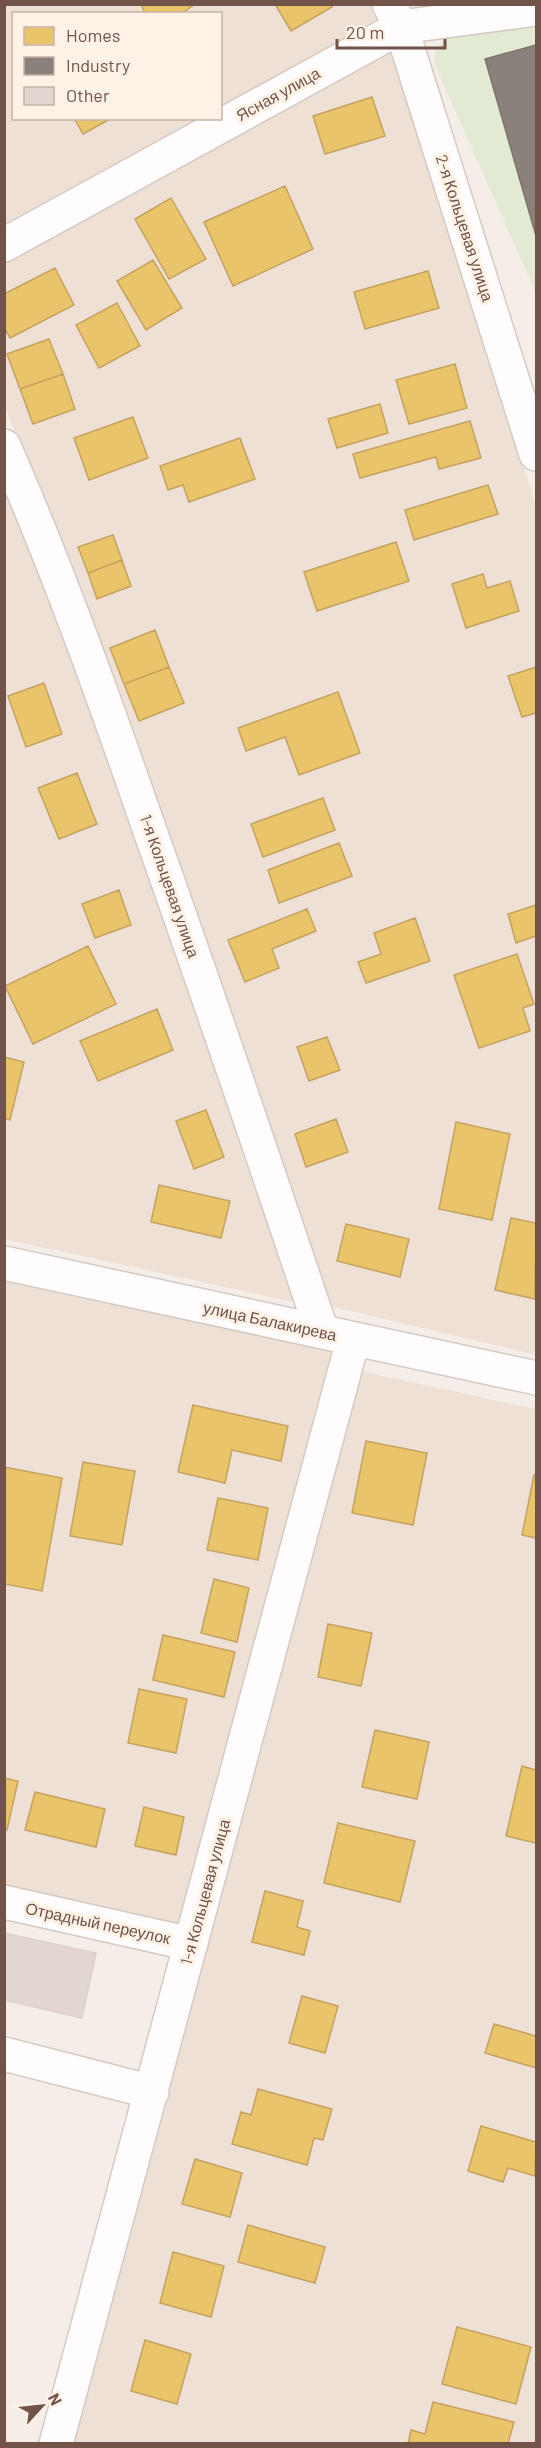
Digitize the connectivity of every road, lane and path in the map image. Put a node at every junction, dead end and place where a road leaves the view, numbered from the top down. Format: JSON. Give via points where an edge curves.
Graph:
{"nodes":[{"id":1,"x":537,"y":9,"type":"edge"},
{"id":2,"x":395,"y":16,"type":"edge"},
{"id":3,"x":222,"y":117,"type":"edge"},
{"id":4,"x":217,"y":120,"type":"edge"},
{"id":5,"x":4,"y":245,"type":"edge"},
{"id":6,"x":4,"y":446,"type":"edge"},
{"id":7,"x":537,"y":454,"type":"edge"},
{"id":8,"x":4,"y":1263,"type":"edge"},
{"id":9,"x":321,"y":1332,"type":"junction"},
{"id":10,"x":354,"y":1340,"type":"junction"},
{"id":11,"x":537,"y":1378,"type":"edge"},
{"id":12,"x":4,"y":1902,"type":"edge"},
{"id":13,"x":191,"y":1944,"type":"junction"},
{"id":14,"x":4,"y":2054,"type":"edge"},
{"id":15,"x":152,"y":2092,"type":"junction"},
{"id":16,"x":56,"y":2444,"type":"edge"}],
"edges":[{"from":1,"to":2,"type":"street","name":"Ясная улица"},
{"from":2,"to":3,"type":"street","name":"Ясная улица"},
{"from":2,"to":7,"type":"street","name":"2-я Кольцевая улица"},
{"from":4,"to":5,"type":"street","name":"Ясная улица"},
{"from":6,"to":9,"type":"street","name":"1-я Кольцевая улица","via":[[45,539],[121,746]]},
{"from":8,"to":9,"type":"street","name":"улица Балакирева"},
{"from":9,"to":10,"type":"street","name":"улица Балакирева"},
{"from":10,"to":11,"type":"street","name":"улица Балакирева"},
{"from":10,"to":13,"type":"street","name":"1-я Кольцевая улица"},
{"from":12,"to":13,"type":"street","name":"Отрадный переулок"},
{"from":13,"to":15,"type":"street","name":"1-я Кольцевая улица"},
{"from":14,"to":15,"type":"street"},
{"from":15,"to":16,"type":"street","name":"1-я Кольцевая улица"}]}
